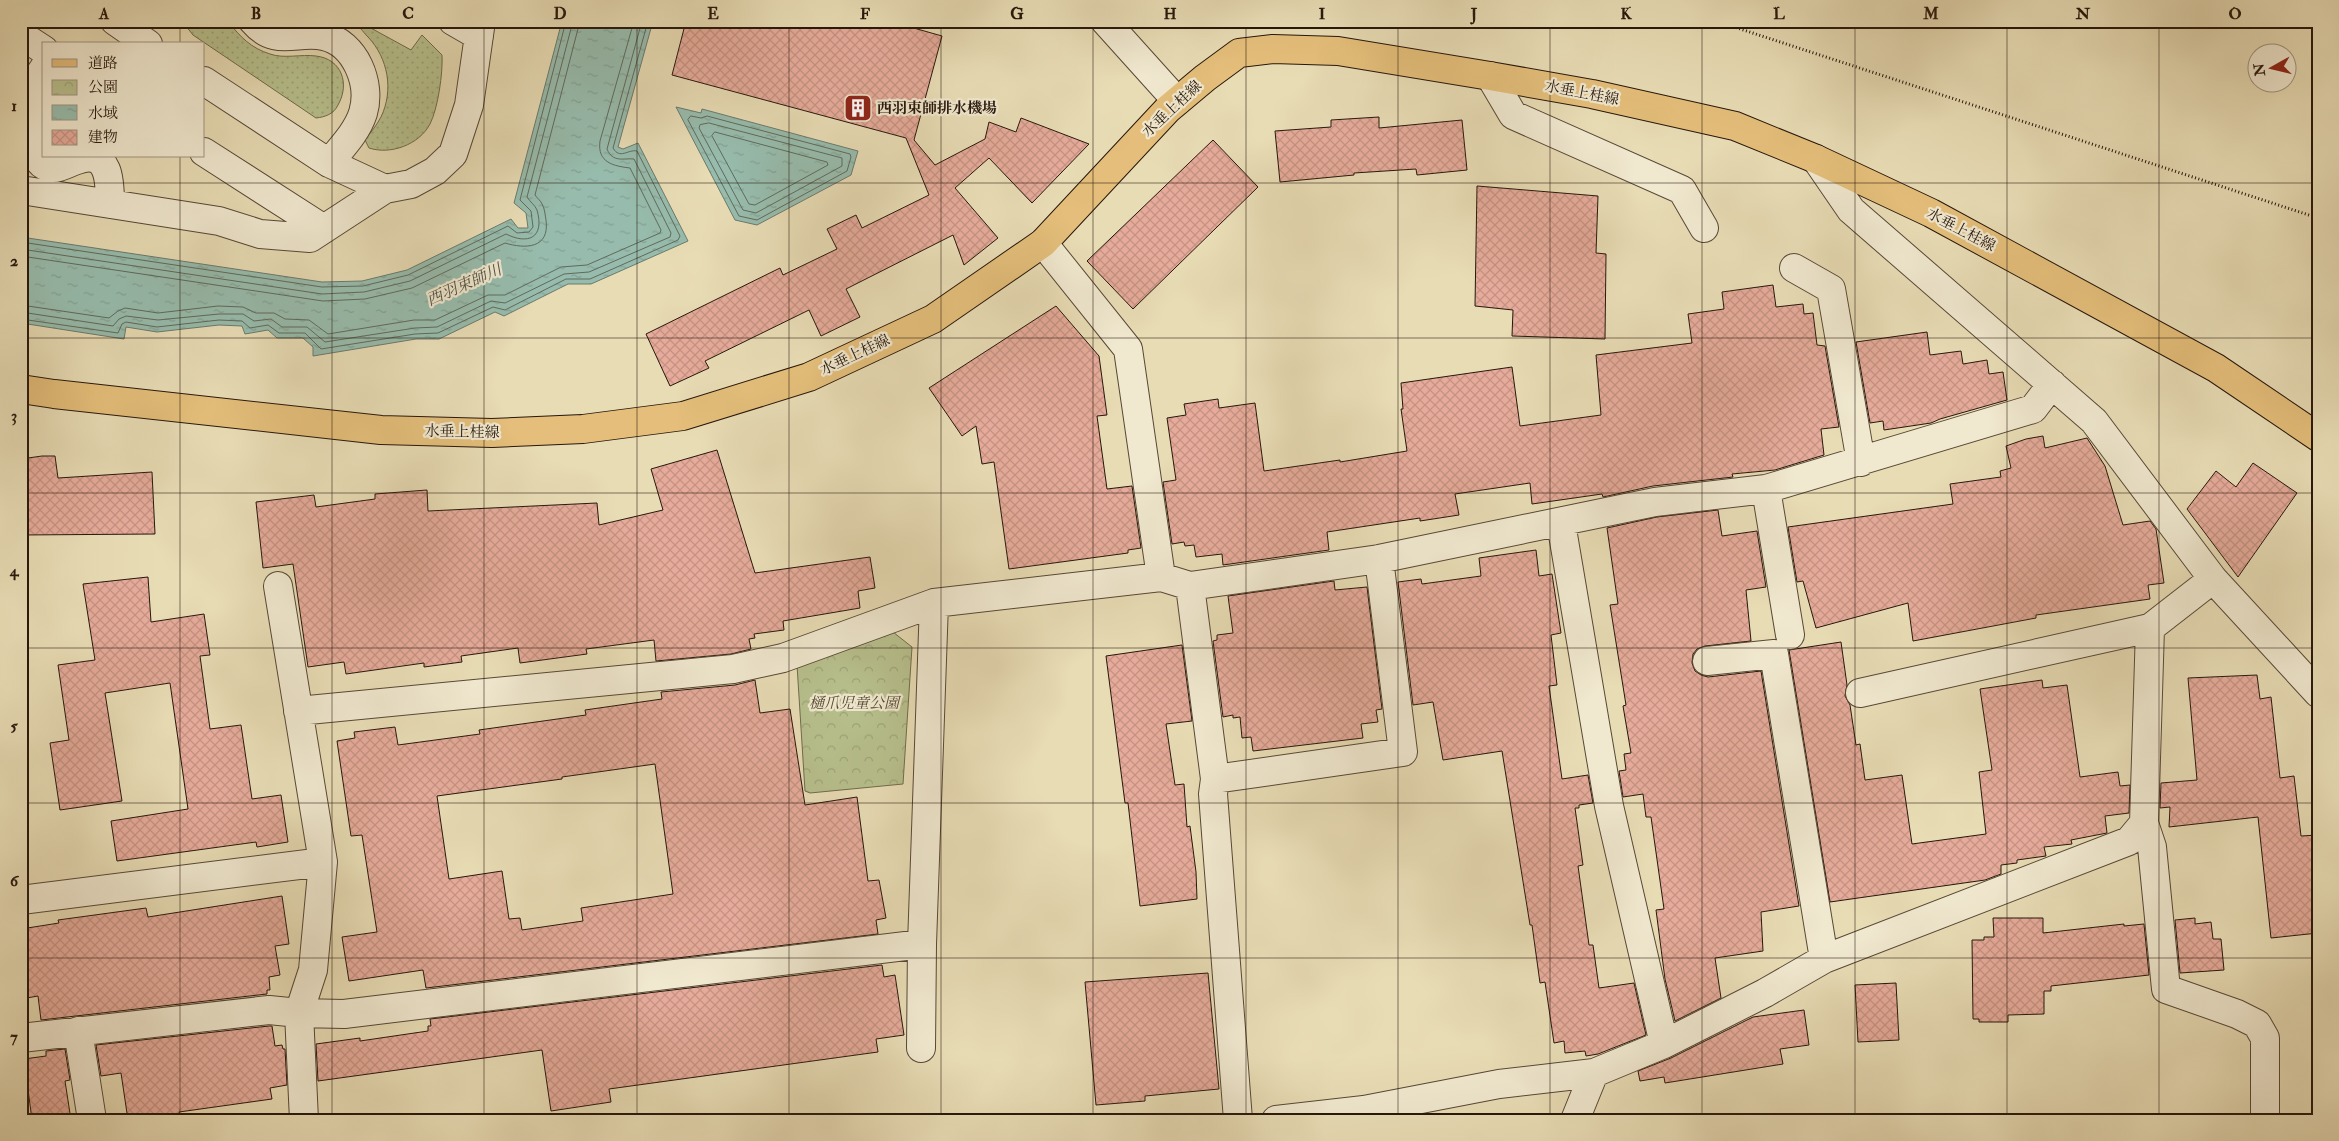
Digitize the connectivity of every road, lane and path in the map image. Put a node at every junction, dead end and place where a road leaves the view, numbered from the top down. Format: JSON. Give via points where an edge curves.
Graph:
{"nodes":[{"id":1,"x":253,"y":21,"type":"edge"},
{"id":2,"x":453,"y":21,"type":"edge"},
{"id":3,"x":1105,"y":21,"type":"edge"},
{"id":4,"x":1716,"y":21,"type":"edge"},
{"id":5,"x":121,"y":23,"type":"edge"},
{"id":6,"x":480,"y":28,"type":"edge"},
{"id":7,"x":21,"y":35,"type":"edge"},
{"id":8,"x":145,"y":42,"type":"edge"},
{"id":9,"x":42,"y":49,"type":"edge"},
{"id":10,"x":42,"y":71,"type":"edge"},
{"id":11,"x":1490,"y":76,"type":"junction"},
{"id":12,"x":205,"y":82,"type":"edge"},
{"id":13,"x":1177,"y":101,"type":"junction"},
{"id":14,"x":205,"y":153,"type":"edge"},
{"id":15,"x":88,"y":158,"type":"edge"},
{"id":16,"x":88,"y":158,"type":"edge"},
{"id":17,"x":1816,"y":159,"type":"junction"},
{"id":18,"x":329,"y":163,"type":"junction"},
{"id":19,"x":385,"y":189,"type":"junction"},
{"id":20,"x":21,"y":190,"type":"edge"},
{"id":21,"x":110,"y":204,"type":"junction"},
{"id":22,"x":2318,"y":218,"type":"edge"},
{"id":23,"x":1704,"y":228,"type":"dead end"},
{"id":24,"x":324,"y":229,"type":"junction"},
{"id":25,"x":1043,"y":243,"type":"junction"},
{"id":26,"x":1794,"y":268,"type":"dead end"},
{"id":27,"x":2216,"y":368,"type":"junction"},
{"id":28,"x":2052,"y":384,"type":"junction"},
{"id":29,"x":21,"y":389,"type":"edge"},
{"id":30,"x":2318,"y":423,"type":"edge"},
{"id":31,"x":2318,"y":437,"type":"edge"},
{"id":32,"x":1861,"y":462,"type":"junction"},
{"id":33,"x":1766,"y":489,"type":"junction"},
{"id":34,"x":1561,"y":523,"type":"junction"},
{"id":35,"x":1379,"y":559,"type":"junction"},
{"id":36,"x":1161,"y":577,"type":"junction"},
{"id":37,"x":2213,"y":580,"type":"junction"},
{"id":38,"x":278,"y":586,"type":"dead end"},
{"id":39,"x":1190,"y":586,"type":"junction"},
{"id":40,"x":934,"y":604,"type":"junction"},
{"id":41,"x":2150,"y":628,"type":"junction"},
{"id":42,"x":1790,"y":635,"type":"dead end"},
{"id":43,"x":1707,"y":661,"type":"dead end"},
{"id":44,"x":1860,"y":693,"type":"dead end"},
{"id":45,"x":2318,"y":693,"type":"edge"},
{"id":46,"x":298,"y":711,"type":"junction"},
{"id":47,"x":1215,"y":779,"type":"junction"},
{"id":48,"x":2144,"y":823,"type":"junction"},
{"id":49,"x":322,"y":862,"type":"junction"},
{"id":50,"x":21,"y":900,"type":"edge"},
{"id":51,"x":922,"y":944,"type":"junction"},
{"id":52,"x":1824,"y":959,"type":"junction"},
{"id":53,"x":299,"y":1013,"type":"junction"},
{"id":54,"x":78,"y":1031,"type":"junction"},
{"id":55,"x":21,"y":1038,"type":"edge"},
{"id":56,"x":1664,"y":1044,"type":"junction"},
{"id":57,"x":921,"y":1048,"type":"dead end"},
{"id":58,"x":1594,"y":1073,"type":"junction"},
{"id":59,"x":92,"y":1120,"type":"edge"},
{"id":60,"x":304,"y":1120,"type":"edge"},
{"id":61,"x":1238,"y":1120,"type":"edge"},
{"id":62,"x":1276,"y":1120,"type":"edge"},
{"id":63,"x":1575,"y":1120,"type":"edge"},
{"id":64,"x":2264,"y":1120,"type":"edge"}],
"edges":[{"from":1,"to":18,"type":"street","via":[[262,32],[287,37],[323,36],[345,46],[360,68],[365,90],[363,113],[352,134]]},
{"from":2,"to":6,"type":"street"},
{"from":3,"to":13,"type":"street"},
{"from":4,"to":22,"type":"path"},
{"from":5,"to":8,"type":"street"},
{"from":6,"to":19,"type":"street","via":[[469,104],[453,154],[435,171],[411,184]]},
{"from":7,"to":9,"type":"street"},
{"from":10,"to":16,"type":"street","via":[[37,80],[32,140],[39,162],[48,167],[62,167]]},
{"from":11,"to":13,"type":"main road","name":"水垂上桂線","via":[[1338,51],[1273,49],[1240,53]]},
{"from":11,"to":17,"type":"main road","name":"水垂上桂線","via":[[1592,94],[1735,126]]},
{"from":11,"to":23,"type":"street","via":[[1513,115],[1682,190]]},
{"from":12,"to":18,"type":"street"},
{"from":13,"to":25,"type":"main road","name":"水垂上桂線"},
{"from":14,"to":24,"type":"street"},
{"from":15,"to":21,"type":"street","via":[[105,166],[110,177]]},
{"from":17,"to":27,"type":"main road","name":"水垂上桂線","via":[[1931,214]]},
{"from":17,"to":28,"type":"street","via":[[1851,210]]},
{"from":18,"to":19,"type":"street"},
{"from":19,"to":24,"type":"street"},
{"from":20,"to":21,"type":"street"},
{"from":21,"to":24,"type":"street","via":[[219,220],[260,234],[310,238]]},
{"from":25,"to":29,"type":"main road","name":"水垂上桂線","via":[[933,319],[809,377],[683,416],[583,429],[492,433],[381,430]]},
{"from":25,"to":36,"type":"street","via":[[1128,349]]},
{"from":26,"to":32,"type":"street","via":[[1831,289]]},
{"from":27,"to":30,"type":"street"},
{"from":27,"to":31,"type":"main road","name":"水垂上桂線"},
{"from":28,"to":32,"type":"street","via":[[2034,409]]},
{"from":28,"to":37,"type":"street","via":[[2094,421]]},
{"from":32,"to":33,"type":"street"},
{"from":33,"to":34,"type":"street","via":[[1655,502]]},
{"from":33,"to":42,"type":"street"},
{"from":34,"to":35,"type":"street"},
{"from":34,"to":56,"type":"street","via":[[1609,806]]},
{"from":35,"to":39,"type":"street"},
{"from":35,"to":47,"type":"street","via":[[1403,752]]},
{"from":36,"to":39,"type":"street"},
{"from":36,"to":40,"type":"street"},
{"from":37,"to":41,"type":"street"},
{"from":37,"to":45,"type":"street"},
{"from":38,"to":46,"type":"street"},
{"from":39,"to":47,"type":"street"},
{"from":40,"to":46,"type":"street","via":[[783,658],[733,669]]},
{"from":40,"to":51,"type":"street"},
{"from":41,"to":44,"type":"street"},
{"from":41,"to":48,"type":"street"},
{"from":43,"to":52,"type":"street","via":[[1774,654]]},
{"from":46,"to":49,"type":"street"},
{"from":47,"to":61,"type":"street","via":[[1213,794]]},
{"from":48,"to":52,"type":"street","via":[[2129,841]]},
{"from":48,"to":64,"type":"street","via":[[2152,847],[2166,989],[2257,1024],[2264,1038]]},
{"from":49,"to":50,"type":"street"},
{"from":49,"to":53,"type":"street","via":[[313,970]]},
{"from":51,"to":53,"type":"street","via":[[344,1014]]},
{"from":51,"to":57,"type":"street"},
{"from":52,"to":56,"type":"street"},
{"from":53,"to":54,"type":"street","via":[[269,1010]]},
{"from":53,"to":60,"type":"street"},
{"from":54,"to":55,"type":"street"},
{"from":54,"to":59,"type":"street"},
{"from":56,"to":58,"type":"street"},
{"from":58,"to":62,"type":"street","via":[[1499,1084],[1364,1110]]},
{"from":58,"to":63,"type":"street"}]}
